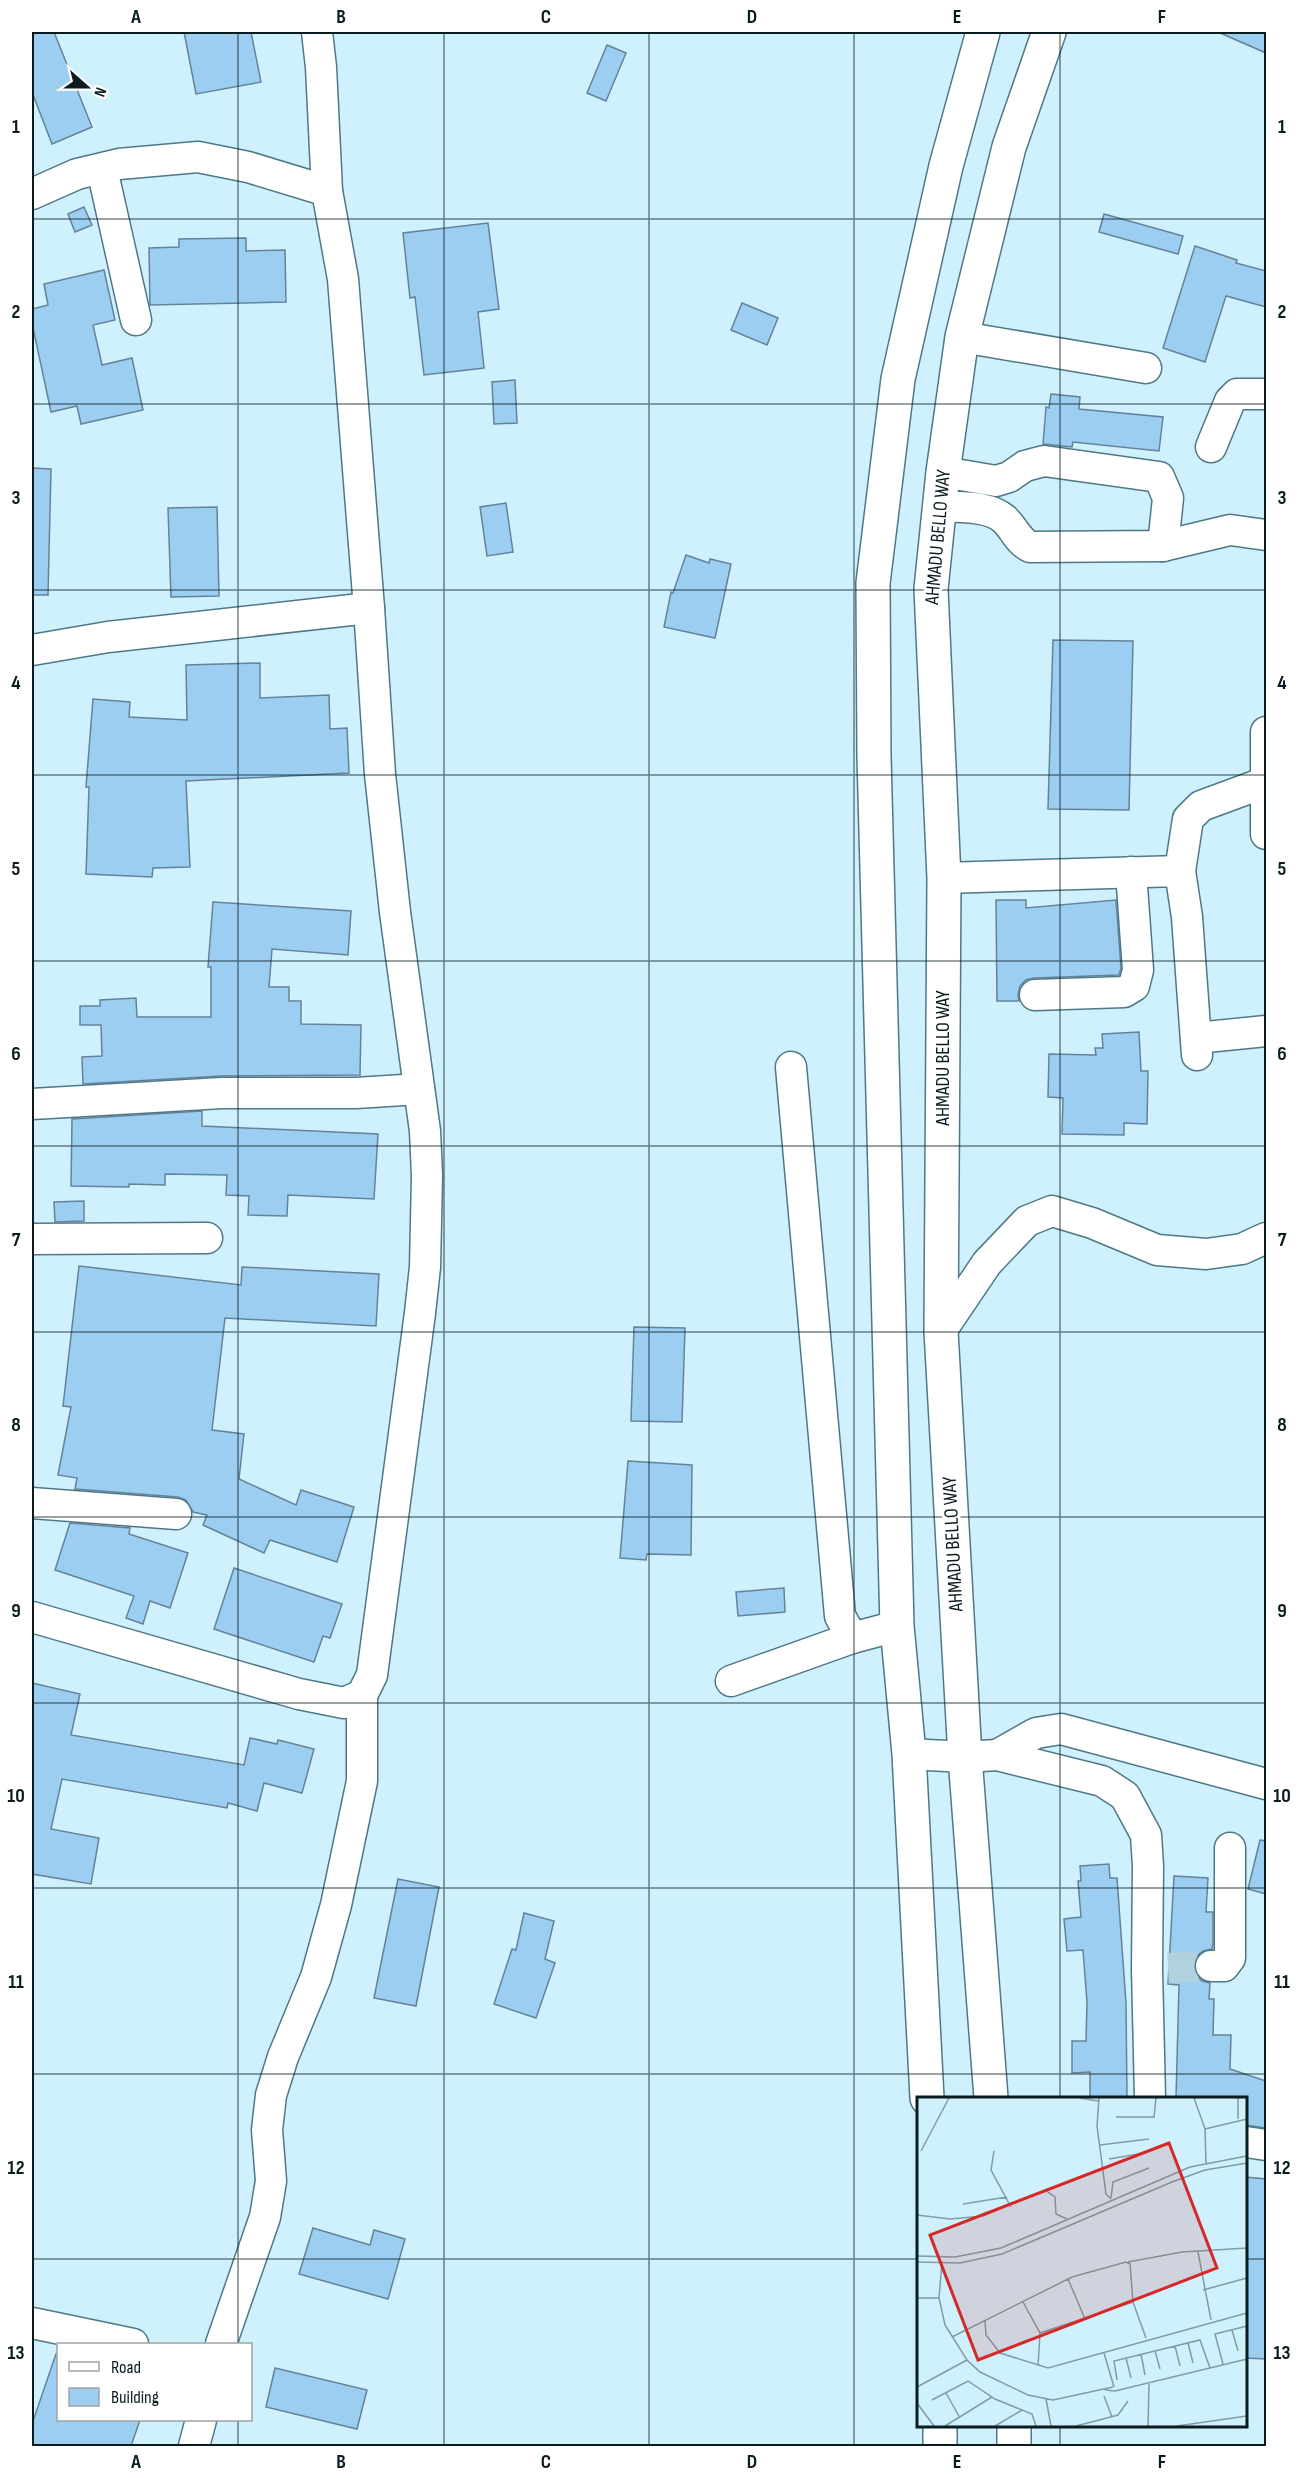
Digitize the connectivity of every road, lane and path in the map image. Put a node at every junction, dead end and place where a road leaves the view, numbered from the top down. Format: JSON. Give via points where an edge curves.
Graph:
{"nodes":[{"id":1,"x":317,"y":32,"type":"edge"},
{"id":2,"x":983,"y":32,"type":"edge"},
{"id":3,"x":1049,"y":32,"type":"edge"},
{"id":4,"x":102,"y":169,"type":"junction"},
{"id":5,"x":327,"y":191,"type":"junction"},
{"id":6,"x":32,"y":194,"type":"edge"},
{"id":7,"x":136,"y":320,"type":"dead end"},
{"id":8,"x":962,"y":337,"type":"junction"},
{"id":9,"x":1146,"y":368,"type":"dead end"},
{"id":10,"x":1266,"y":394,"type":"edge"},
{"id":11,"x":1211,"y":447,"type":"dead end"},
{"id":12,"x":943,"y":472,"type":"junction"},
{"id":13,"x":939,"y":506,"type":"junction"},
{"id":14,"x":1266,"y":535,"type":"edge"},
{"id":15,"x":1163,"y":546,"type":"junction"},
{"id":16,"x":369,"y":608,"type":"junction"},
{"id":17,"x":32,"y":650,"type":"edge"},
{"id":18,"x":1266,"y":732,"type":"edge"},
{"id":19,"x":1266,"y":782,"type":"edge"},
{"id":20,"x":1266,"y":828,"type":"edge"},
{"id":21,"x":1180,"y":871,"type":"junction"},
{"id":22,"x":1131,"y":872,"type":"junction"},
{"id":23,"x":944,"y":878,"type":"junction"},
{"id":24,"x":1035,"y":995,"type":"dead end"},
{"id":25,"x":1266,"y":1031,"type":"edge"},
{"id":26,"x":791,"y":1067,"type":"dead end"},
{"id":27,"x":419,"y":1089,"type":"junction"},
{"id":28,"x":32,"y":1104,"type":"edge"},
{"id":29,"x":207,"y":1238,"type":"dead end"},
{"id":30,"x":1266,"y":1238,"type":"edge"},
{"id":31,"x":32,"y":1239,"type":"edge"},
{"id":32,"x":941,"y":1331,"type":"junction"},
{"id":33,"x":32,"y":1503,"type":"edge"},
{"id":34,"x":177,"y":1514,"type":"dead end"},
{"id":35,"x":32,"y":1617,"type":"edge"},
{"id":36,"x":897,"y":1626,"type":"junction"},
{"id":37,"x":852,"y":1638,"type":"junction"},
{"id":38,"x":731,"y":1681,"type":"dead end"},
{"id":39,"x":362,"y":1695,"type":"junction"},
{"id":40,"x":909,"y":1754,"type":"junction"},
{"id":41,"x":997,"y":1755,"type":"junction"},
{"id":42,"x":965,"y":1757,"type":"junction"},
{"id":43,"x":1266,"y":1784,"type":"edge"},
{"id":44,"x":1230,"y":1848,"type":"dead end"},
{"id":45,"x":1211,"y":1966,"type":"tunnel mouth"},
{"id":46,"x":927,"y":2097,"type":"edge"},
{"id":47,"x":991,"y":2097,"type":"edge"},
{"id":48,"x":1150,"y":2097,"type":"edge"},
{"id":49,"x":1247,"y":2142,"type":"edge"},
{"id":50,"x":1266,"y":2145,"type":"edge"},
{"id":51,"x":32,"y":2323,"type":"edge"},
{"id":52,"x":128,"y":2343,"type":"edge"},
{"id":53,"x":221,"y":2343,"type":"edge"},
{"id":54,"x":201,"y":2421,"type":"edge"},
{"id":55,"x":940,"y":2427,"type":"edge"},
{"id":56,"x":1014,"y":2427,"type":"edge"},
{"id":57,"x":194,"y":2446,"type":"edge"},
{"id":58,"x":940,"y":2446,"type":"edge"},
{"id":59,"x":1014,"y":2446,"type":"edge"}],
"edges":[{"from":1,"to":5,"type":"street"},
{"from":2,"to":36,"type":"main road","via":[[946,166],[898,379],[873,584]]},
{"from":3,"to":8,"type":"main road","name":"AHMADU BELLO WAY","via":[[1009,147]]},
{"from":4,"to":5,"type":"street","via":[[198,157],[248,167]]},
{"from":4,"to":6,"type":"street","via":[[78,174]]},
{"from":4,"to":7,"type":"street"},
{"from":5,"to":16,"type":"street","via":[[343,279]]},
{"from":8,"to":9,"type":"street"},
{"from":8,"to":12,"type":"main road","name":"AHMADU BELLO WAY"},
{"from":10,"to":11,"type":"street","via":[[1237,394],[1230,401]]},
{"from":12,"to":13,"type":"main road","name":"AHMADU BELLO WAY"},
{"from":12,"to":15,"type":"street","via":[[996,481],[1044,461],[1159,477],[1168,498]]},
{"from":13,"to":15,"type":"street","via":[[992,511],[1006,520],[1020,541],[1030,547]]},
{"from":13,"to":23,"type":"main road","name":"AHMADU BELLO WAY","via":[[931,589]]},
{"from":14,"to":15,"type":"street","via":[[1230,530]]},
{"from":16,"to":17,"type":"street","via":[[108,636]]},
{"from":16,"to":27,"type":"street","via":[[380,774]]},
{"from":18,"to":19,"type":"street"},
{"from":19,"to":20,"type":"street"},
{"from":19,"to":21,"type":"street","via":[[1201,806],[1188,819]]},
{"from":21,"to":22,"type":"street"},
{"from":21,"to":25,"type":"street","via":[[1188,916],[1196,1046]]},
{"from":22,"to":23,"type":"street"},
{"from":22,"to":24,"type":"street","via":[[1138,970],[1134,986],[1125,992]]},
{"from":23,"to":32,"type":"main road","name":"AHMADU BELLO WAY"},
{"from":26,"to":37,"type":"street","via":[[840,1616]]},
{"from":27,"to":28,"type":"street","via":[[346,1094],[222,1093]]},
{"from":27,"to":39,"type":"street","via":[[427,1176],[424,1279],[372,1675]]},
{"from":29,"to":31,"type":"street"},
{"from":30,"to":32,"type":"street","via":[[1242,1249],[1206,1254],[1157,1250],[1052,1211],[1028,1221],[987,1263]]},
{"from":32,"to":42,"type":"main road","name":"AHMADU BELLO WAY"},
{"from":33,"to":34,"type":"street"},
{"from":35,"to":39,"type":"street","via":[[299,1694],[344,1703]]},
{"from":36,"to":37,"type":"street"},
{"from":36,"to":40,"type":"main road"},
{"from":37,"to":38,"type":"street"},
{"from":39,"to":53,"type":"street","via":[[362,1781],[336,1905],[316,1977],[271,2096],[267,2130],[271,2181],[266,2217]]},
{"from":40,"to":42,"type":"street"},
{"from":40,"to":46,"type":"main road"},
{"from":41,"to":42,"type":"street"},
{"from":41,"to":43,"type":"street","via":[[1036,1734],[1061,1729]]},
{"from":41,"to":48,"type":"street","via":[[1102,1781],[1125,1796],[1146,1835],[1158,1969]]},
{"from":42,"to":47,"type":"main road","name":"AHMADU BELLO WAY"},
{"from":44,"to":45,"type":"street","via":[[1230,1958],[1224,1966]]},
{"from":49,"to":50,"type":"street"},
{"from":51,"to":52,"type":"street"},
{"from":54,"to":57,"type":"street"},
{"from":55,"to":58,"type":"main road"},
{"from":56,"to":59,"type":"main road"}]}
